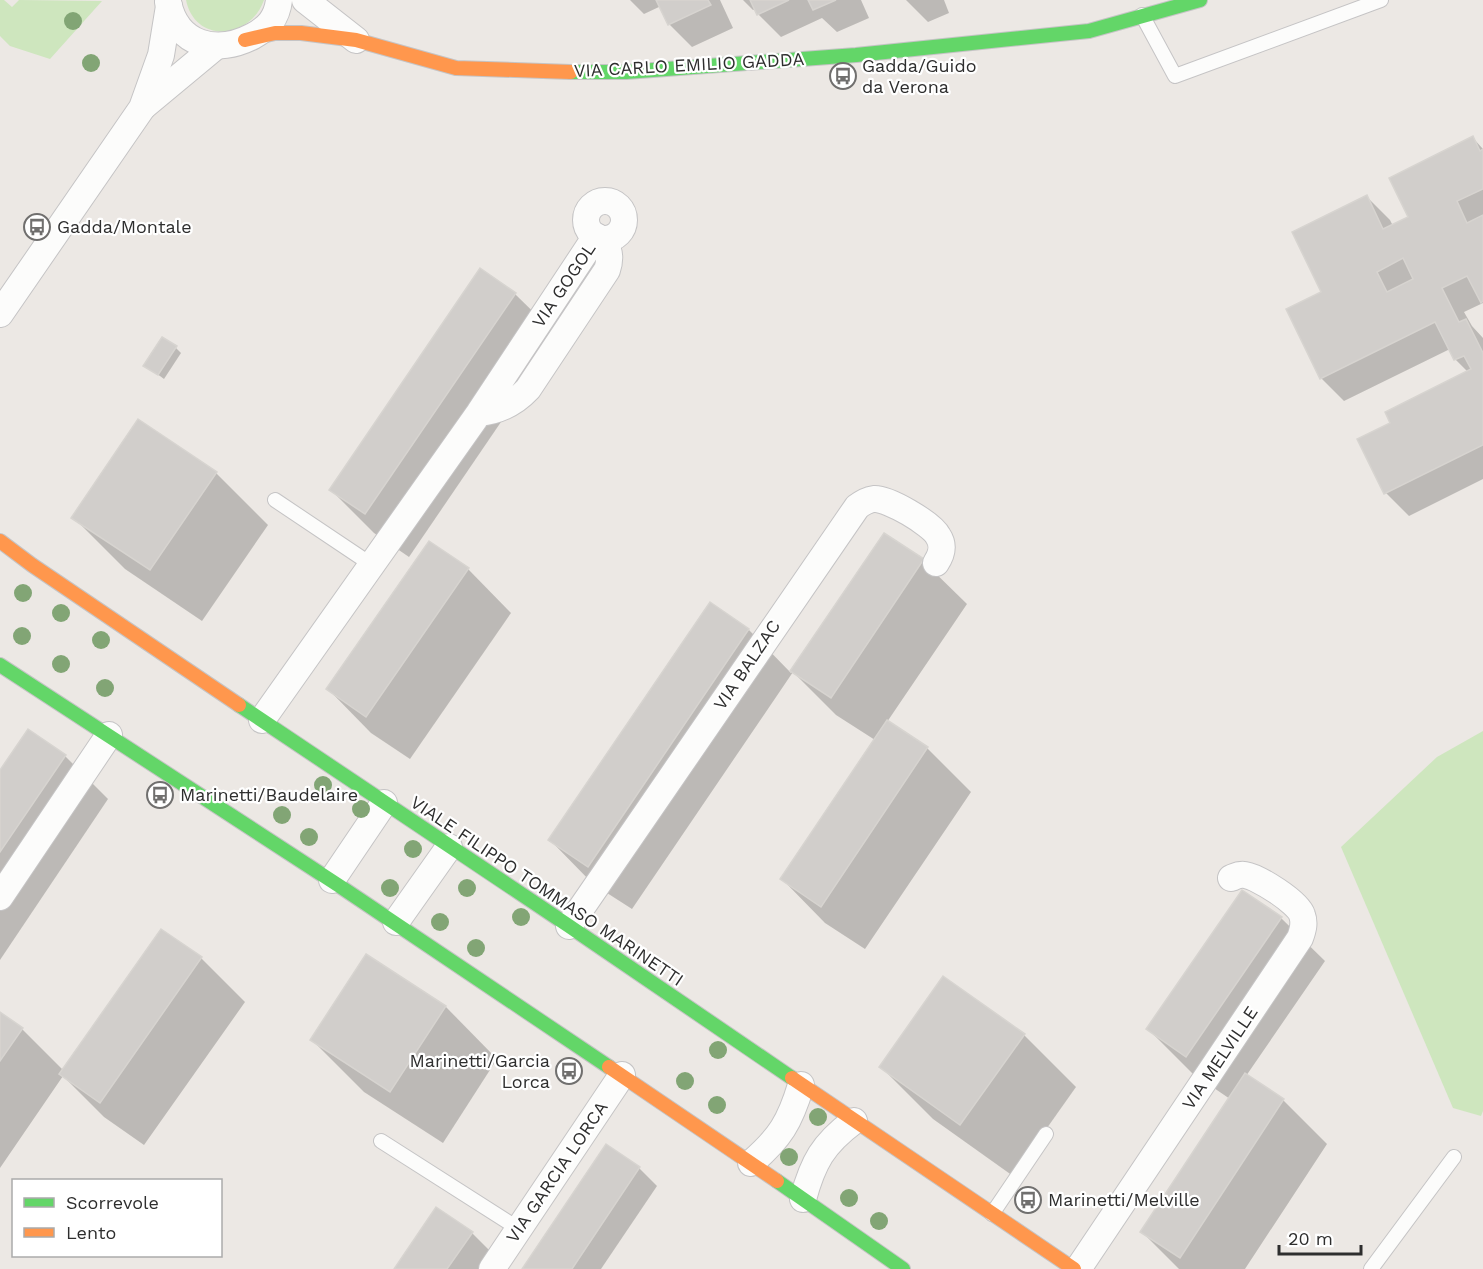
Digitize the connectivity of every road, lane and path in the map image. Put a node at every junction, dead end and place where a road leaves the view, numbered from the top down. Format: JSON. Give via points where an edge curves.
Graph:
{"nodes":[{"id":1,"x":279,"y":0,"type":"edge"},
{"id":2,"x":304,"y":0,"type":"edge"},
{"id":3,"x":1200,"y":0,"type":"edge"},
{"id":4,"x":1381,"y":0,"type":"edge"},
{"id":5,"x":168,"y":3,"type":"edge"},
{"id":6,"x":1142,"y":15,"type":"junction"},
{"id":7,"x":245,"y":40,"type":"junction"},
{"id":8,"x":356,"y":40,"type":"junction"},
{"id":9,"x":215,"y":47,"type":"junction"},
{"id":10,"x":142,"y":108,"type":"junction"},
{"id":11,"x":596,"y":236,"type":"dead end"},
{"id":12,"x":0,"y":314,"type":"edge"},
{"id":13,"x":275,"y":500,"type":"dead end"},
{"id":14,"x":0,"y":541,"type":"edge"},
{"id":15,"x":936,"y":563,"type":"dead end"},
{"id":16,"x":372,"y":565,"type":"junction"},
{"id":17,"x":0,"y":665,"type":"edge"},
{"id":18,"x":262,"y":720,"type":"junction"},
{"id":19,"x":109,"y":735,"type":"junction"},
{"id":20,"x":384,"y":803,"type":"junction"},
{"id":21,"x":449,"y":847,"type":"junction"},
{"id":22,"x":1231,"y":878,"type":"dead end"},
{"id":23,"x":332,"y":880,"type":"junction"},
{"id":24,"x":0,"y":897,"type":"edge"},
{"id":25,"x":396,"y":922,"type":"junction"},
{"id":26,"x":569,"y":926,"type":"junction"},
{"id":27,"x":622,"y":1075,"type":"junction"},
{"id":28,"x":801,"y":1085,"type":"junction"},
{"id":29,"x":854,"y":1122,"type":"junction"},
{"id":30,"x":1046,"y":1134,"type":"dead end"},
{"id":31,"x":381,"y":1141,"type":"dead end"},
{"id":32,"x":1454,"y":1157,"type":"dead end"},
{"id":33,"x":751,"y":1163,"type":"junction"},
{"id":34,"x":803,"y":1199,"type":"junction"},
{"id":35,"x":992,"y":1214,"type":"junction"},
{"id":36,"x":519,"y":1229,"type":"junction"},
{"id":37,"x":492,"y":1269,"type":"edge"},
{"id":38,"x":903,"y":1269,"type":"edge"},
{"id":39,"x":1076,"y":1269,"type":"edge"},
{"id":40,"x":1371,"y":1269,"type":"edge"}],
"edges":[{"from":1,"to":7,"type":"street","via":[[267,28]]},
{"from":2,"to":8,"type":"street","name":"VIA CARLO EMILIO GADDA"},
{"from":3,"to":6,"type":"street","name":"VIA CARLO EMILIO GADDA"},
{"from":4,"to":6,"type":"lane","via":[[1175,76]]},
{"from":5,"to":9,"type":"street","via":[[177,24],[189,36]]},
{"from":5,"to":10,"type":"street","via":[[163,49]]},
{"from":6,"to":8,"type":"street","name":"VIA CARLO EMILIO GADDA","via":[[1089,31],[856,56],[626,72],[456,68]]},
{"from":7,"to":8,"type":"street","name":"VIA CARLO EMILIO GADDA","via":[[288,32]]},
{"from":7,"to":9,"type":"street"},
{"from":9,"to":10,"type":"street"},
{"from":10,"to":12,"type":"street"},
{"from":11,"to":16,"type":"street","name":"VIA GOGOL","via":[[608,248],[607,270],[528,389],[508,405],[479,413]]},
{"from":13,"to":16,"type":"lane"},
{"from":14,"to":18,"type":"street","name":"VIALE FILIPPO TOMMASO MARINETTI"},
{"from":15,"to":26,"type":"street","name":"VIA BALZAC","via":[[942,544],[933,530],[893,503],[873,499],[857,507]]},
{"from":16,"to":18,"type":"street","name":"VIA GOGOL"},
{"from":17,"to":19,"type":"street"},
{"from":18,"to":20,"type":"street","name":"VIALE FILIPPO TOMMASO MARINETTI"},
{"from":19,"to":23,"type":"street"},
{"from":19,"to":24,"type":"street"},
{"from":20,"to":21,"type":"street","name":"VIALE FILIPPO TOMMASO MARINETTI"},
{"from":20,"to":23,"type":"street"},
{"from":21,"to":25,"type":"street"},
{"from":21,"to":26,"type":"street","name":"VIALE FILIPPO TOMMASO MARINETTI"},
{"from":22,"to":39,"type":"street","name":"VIA MELVILLE","via":[[1252,877],[1294,903],[1302,913],[1300,938]]},
{"from":23,"to":25,"type":"street"},
{"from":25,"to":27,"type":"street"},
{"from":26,"to":28,"type":"street","name":"VIALE FILIPPO TOMMASO MARINETTI"},
{"from":27,"to":33,"type":"street"},
{"from":27,"to":36,"type":"street","name":"VIA GARCIA LORCA"},
{"from":28,"to":29,"type":"street","name":"VIALE FILIPPO TOMMASO MARINETTI"},
{"from":28,"to":33,"type":"street","via":[[784,1129]]},
{"from":29,"to":34,"type":"street","via":[[820,1154]]},
{"from":29,"to":35,"type":"street","name":"VIALE FILIPPO TOMMASO MARINETTI"},
{"from":30,"to":35,"type":"lane"},
{"from":31,"to":36,"type":"lane"},
{"from":32,"to":40,"type":"lane"},
{"from":33,"to":34,"type":"street"},
{"from":34,"to":38,"type":"street"},
{"from":35,"to":39,"type":"street","name":"VIALE FILIPPO TOMMASO MARINETTI"},
{"from":36,"to":37,"type":"street","name":"VIA GARCIA LORCA"}]}
